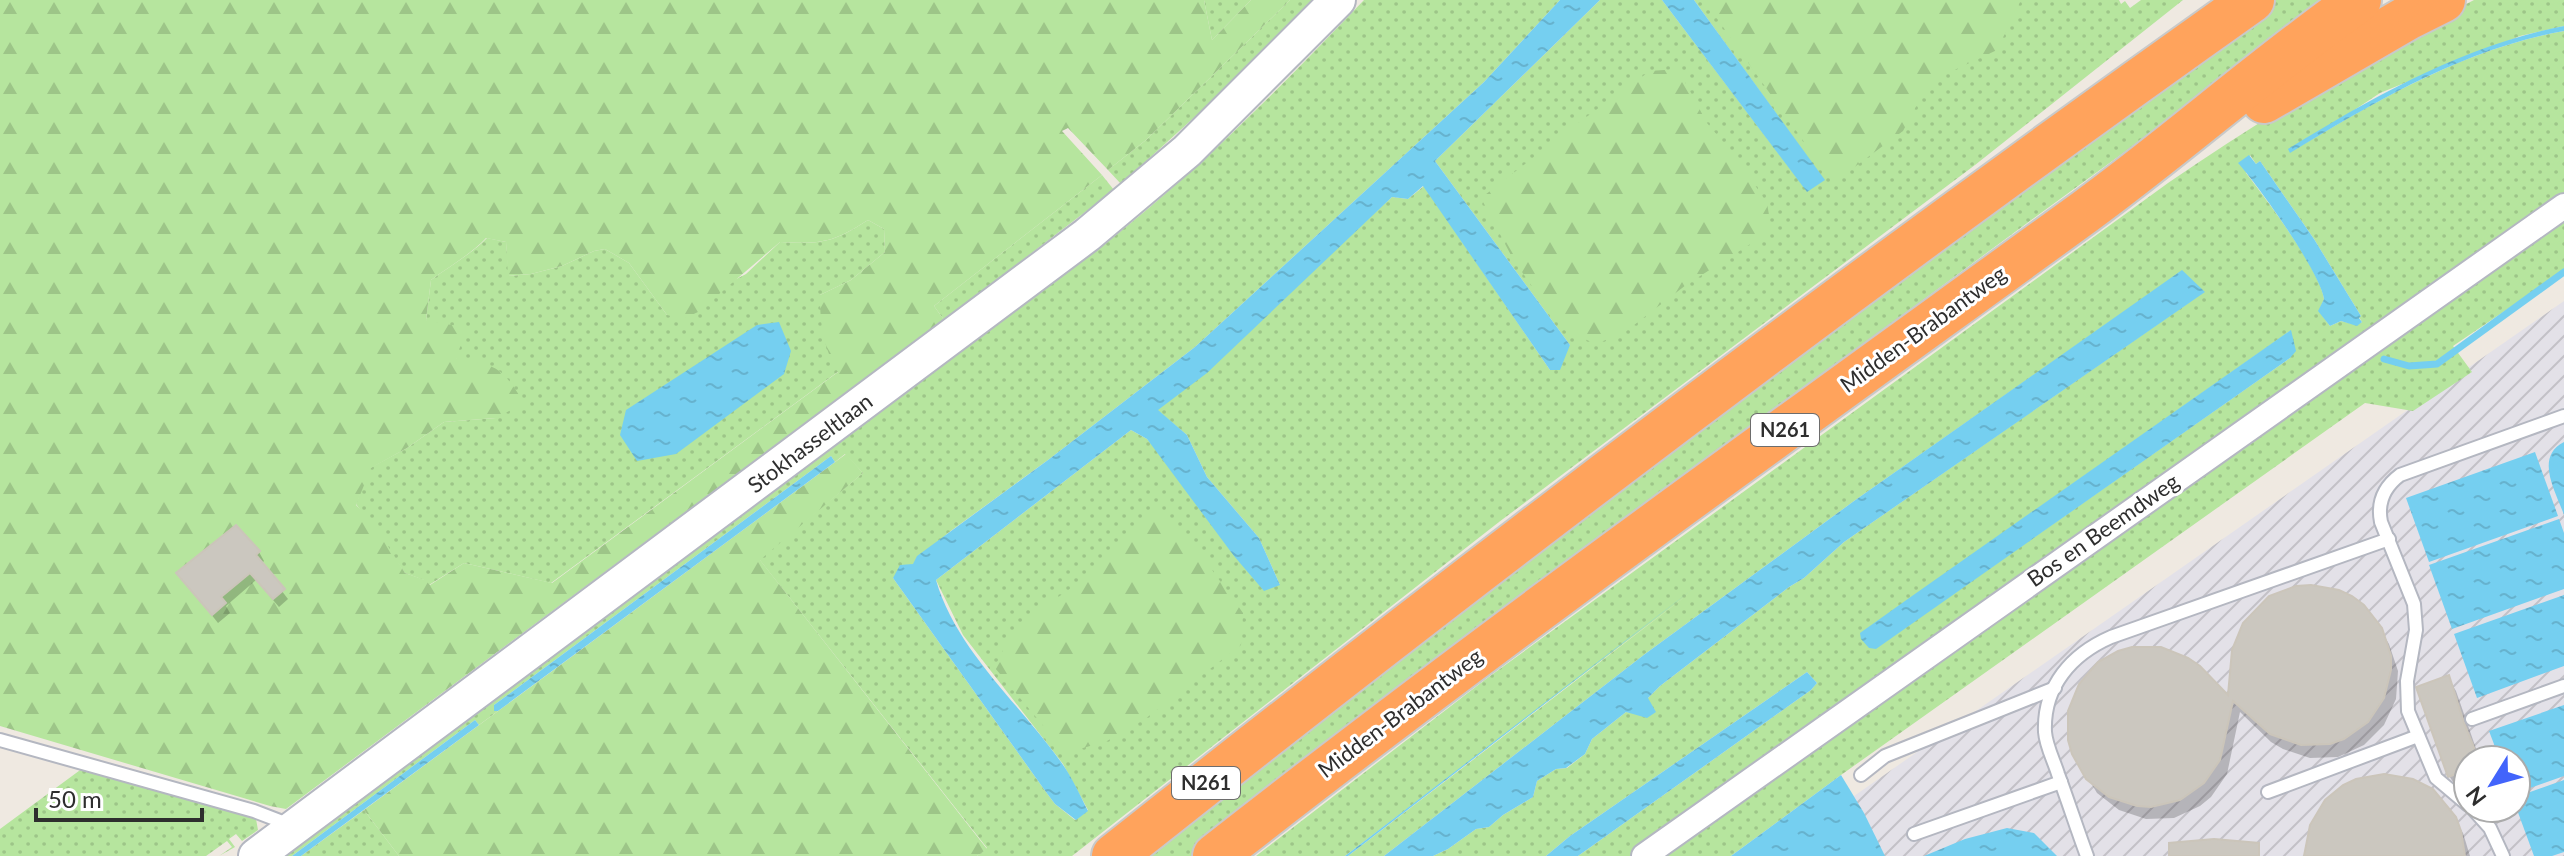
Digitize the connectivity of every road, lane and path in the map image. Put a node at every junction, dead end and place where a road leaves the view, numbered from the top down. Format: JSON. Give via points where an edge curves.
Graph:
{"nodes":[{"id":1,"x":1338,"y":0,"type":"edge"},
{"id":2,"x":2205,"y":0,"type":"edge"},
{"id":3,"x":2252,"y":0,"type":"edge"},
{"id":4,"x":2359,"y":0,"type":"edge"},
{"id":5,"x":2443,"y":0,"type":"edge"},
{"id":6,"x":2084,"y":119,"type":"junction"},
{"id":7,"x":2130,"y":179,"type":"junction"},
{"id":8,"x":2564,"y":206,"type":"edge"},
{"id":9,"x":2564,"y":416,"type":"edge"},
{"id":10,"x":2389,"y":539,"type":"junction"},
{"id":11,"x":2564,"y":686,"type":"edge"},
{"id":12,"x":2055,"y":688,"type":"junction"},
{"id":13,"x":2472,"y":719,"type":"dead end"},
{"id":14,"x":2418,"y":736,"type":"junction"},
{"id":15,"x":0,"y":740,"type":"edge"},
{"id":16,"x":1861,"y":775,"type":"dead end"},
{"id":17,"x":2061,"y":782,"type":"junction"},
{"id":18,"x":2452,"y":791,"type":"edge"},
{"id":19,"x":2268,"y":792,"type":"dead end"},
{"id":20,"x":2486,"y":824,"type":"edge"},
{"id":21,"x":290,"y":832,"type":"junction"},
{"id":22,"x":1914,"y":834,"type":"dead end"},
{"id":23,"x":256,"y":856,"type":"edge"},
{"id":24,"x":1114,"y":856,"type":"edge"},
{"id":25,"x":1215,"y":856,"type":"edge"},
{"id":26,"x":1644,"y":856,"type":"edge"},
{"id":27,"x":2087,"y":856,"type":"edge"},
{"id":28,"x":2503,"y":856,"type":"edge"}],
"edges":[{"from":1,"to":21,"type":"street","name":"Stokhasseltlaan","via":[[1187,151],[1087,235]]},
{"from":2,"to":6,"type":"highway","number":"N261"},
{"from":3,"to":6,"type":"highway"},
{"from":4,"to":7,"type":"highway","name":"Midden-Brabantweg"},
{"from":5,"to":7,"type":"highway","number":"N261"},
{"from":6,"to":24,"type":"highway","number":"N261","via":[[1563,507]]},
{"from":7,"to":25,"type":"highway","name":"Midden-Brabantweg","number":"N261","via":[[1440,682]]},
{"from":8,"to":26,"type":"street","name":"Bos en Beemdweg"},
{"from":9,"to":10,"type":"lane","via":[[2400,475],[2386,489],[2379,510]]},
{"from":10,"to":12,"type":"lane","via":[[2101,642],[2079,654]]},
{"from":10,"to":14,"type":"lane","via":[[2414,604],[2416,630],[2406,696]]},
{"from":11,"to":13,"type":"lane"},
{"from":12,"to":16,"type":"lane","via":[[1885,756]]},
{"from":12,"to":17,"type":"lane","via":[[2045,736]]},
{"from":14,"to":18,"type":"lane","via":[[2436,778]]},
{"from":14,"to":19,"type":"lane"},
{"from":15,"to":21,"type":"lane","via":[[254,811],[280,821]]},
{"from":17,"to":22,"type":"lane"},
{"from":17,"to":27,"type":"lane"},
{"from":20,"to":28,"type":"lane"},
{"from":21,"to":23,"type":"street","name":"Stokhasseltlaan"}]}
